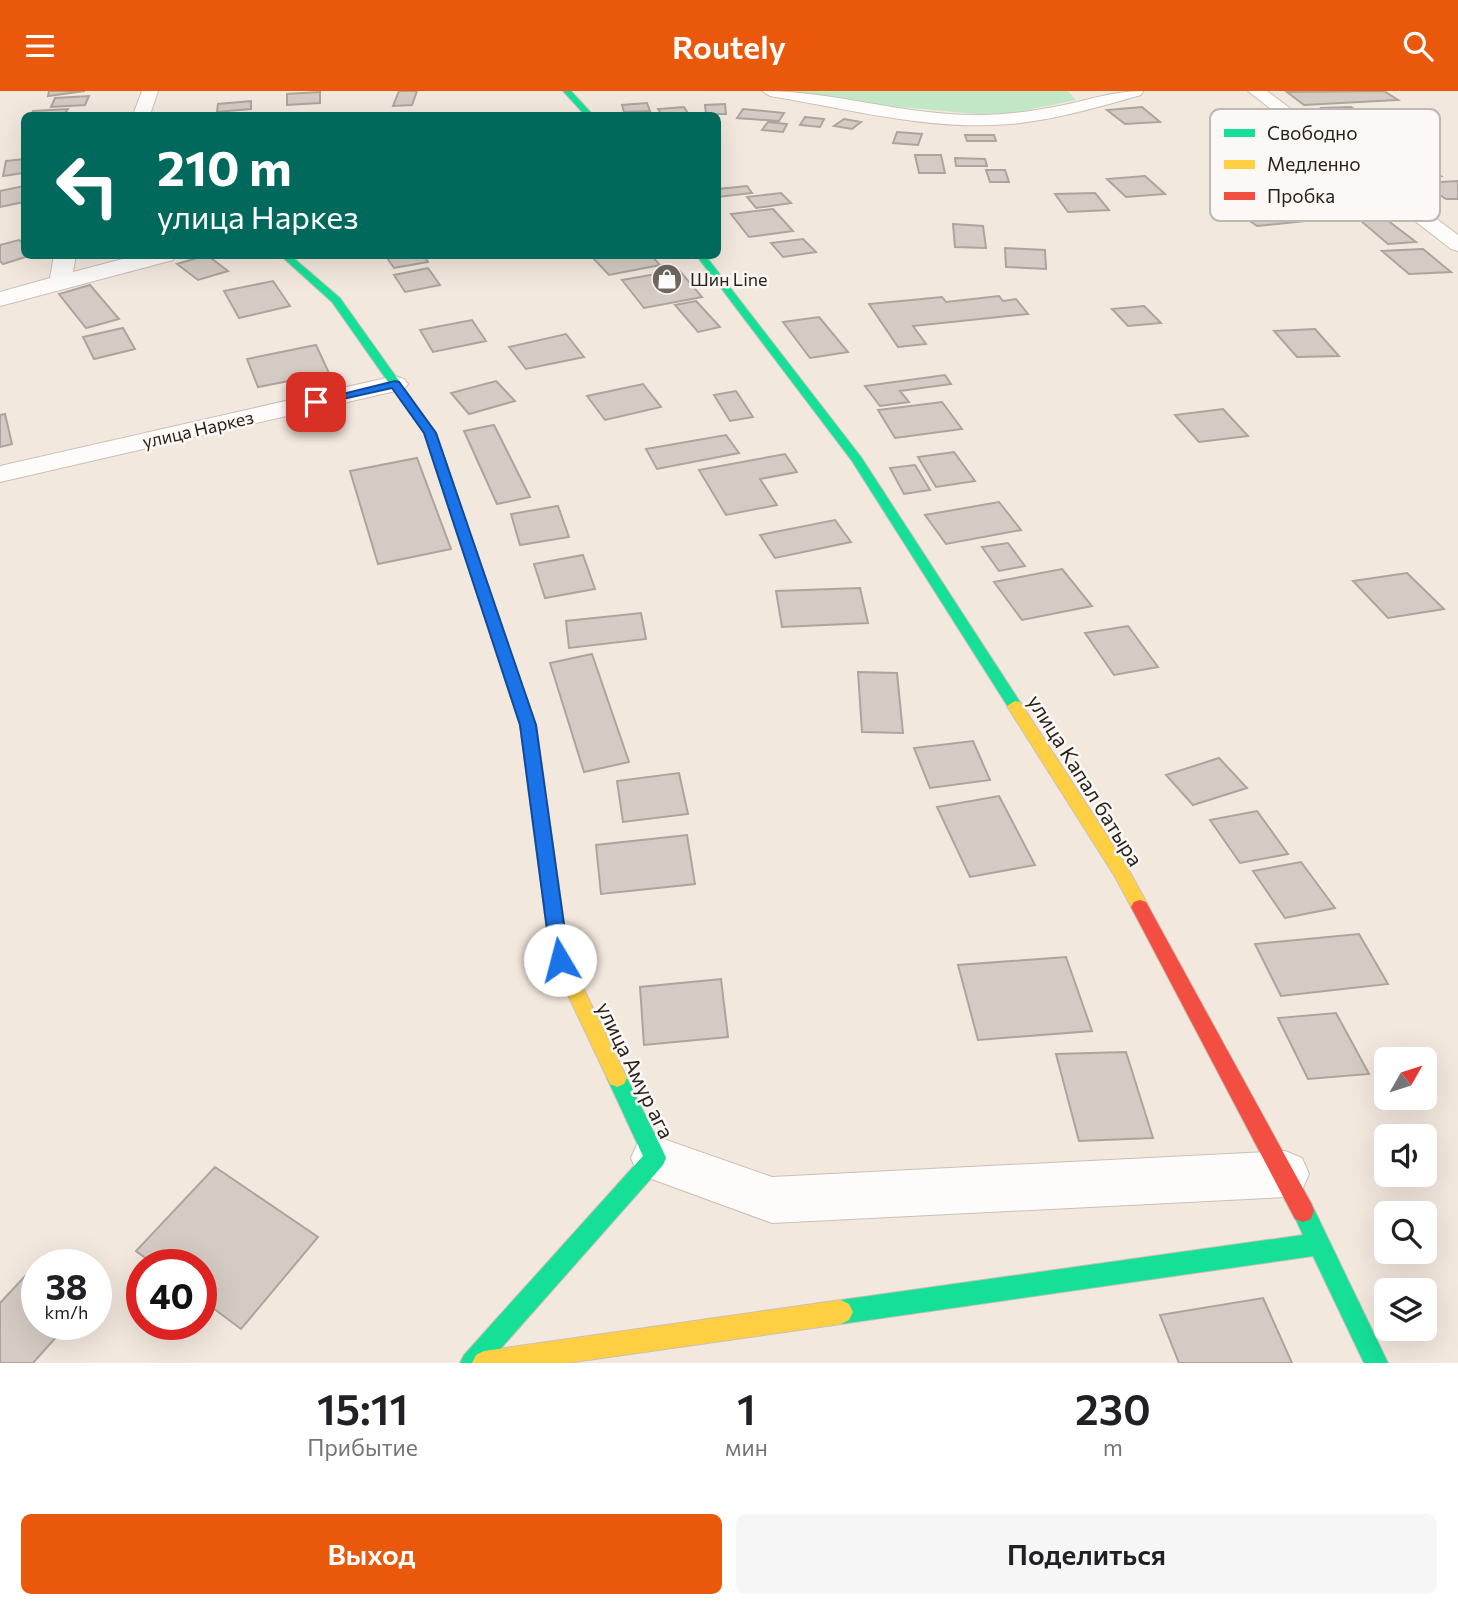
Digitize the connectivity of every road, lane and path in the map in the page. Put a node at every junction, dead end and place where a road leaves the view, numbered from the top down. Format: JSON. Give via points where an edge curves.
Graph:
{"nodes":[{"id":1,"x":150,"y":91,"type":"edge"},
{"id":2,"x":567,"y":91,"type":"edge"},
{"id":3,"x":770,"y":91,"type":"edge"},
{"id":4,"x":1135,"y":91,"type":"edge"},
{"id":5,"x":1256,"y":91,"type":"edge"},
{"id":6,"x":1280,"y":109,"type":"edge"},
{"id":7,"x":143,"y":112,"type":"edge"},
{"id":8,"x":586,"y":112,"type":"edge"},
{"id":9,"x":1428,"y":221,"type":"edge"},
{"id":10,"x":1458,"y":244,"type":"edge"},
{"id":11,"x":64,"y":259,"type":"edge"},
{"id":12,"x":149,"y":259,"type":"edge"},
{"id":13,"x":289,"y":259,"type":"edge"},
{"id":14,"x":703,"y":259,"type":"edge"},
{"id":15,"x":60,"y":282,"type":"junction"},
{"id":16,"x":0,"y":299,"type":"edge"},
{"id":17,"x":395,"y":384,"type":"junction"},
{"id":18,"x":0,"y":474,"type":"edge"},
{"id":19,"x":655,"y":1158,"type":"junction"},
{"id":20,"x":1286,"y":1174,"type":"junction"},
{"id":21,"x":1319,"y":1244,"type":"junction"},
{"id":22,"x":472,"y":1363,"type":"edge"},
{"id":23,"x":484,"y":1363,"type":"edge"},
{"id":24,"x":1377,"y":1363,"type":"edge"}],
"edges":[{"from":1,"to":7,"type":"street"},
{"from":2,"to":8,"type":"street"},
{"from":3,"to":4,"type":"street","via":[[967,120],[1057,113]]},
{"from":5,"to":6,"type":"street"},
{"from":9,"to":10,"type":"street"},
{"from":11,"to":15,"type":"street"},
{"from":12,"to":15,"type":"street"},
{"from":13,"to":17,"type":"street","name":"улица Амур ага","via":[[336,300]]},
{"from":14,"to":20,"type":"street","name":"улица Капал батыра","via":[[857,460],[1120,870]]},
{"from":15,"to":16,"type":"street"},
{"from":17,"to":18,"type":"street","name":"улица Наркез"},
{"from":17,"to":19,"type":"street","name":"улица Амур ага","via":[[430,433],[528,725],[560,960]]},
{"from":19,"to":20,"type":"street","via":[[772,1200]]},
{"from":19,"to":22,"type":"street","name":"улица Амур ага"},
{"from":20,"to":21,"type":"street","name":"улица Капал батыра"},
{"from":21,"to":23,"type":"street"},
{"from":21,"to":24,"type":"street","name":"улица Капал батыра"}]}
